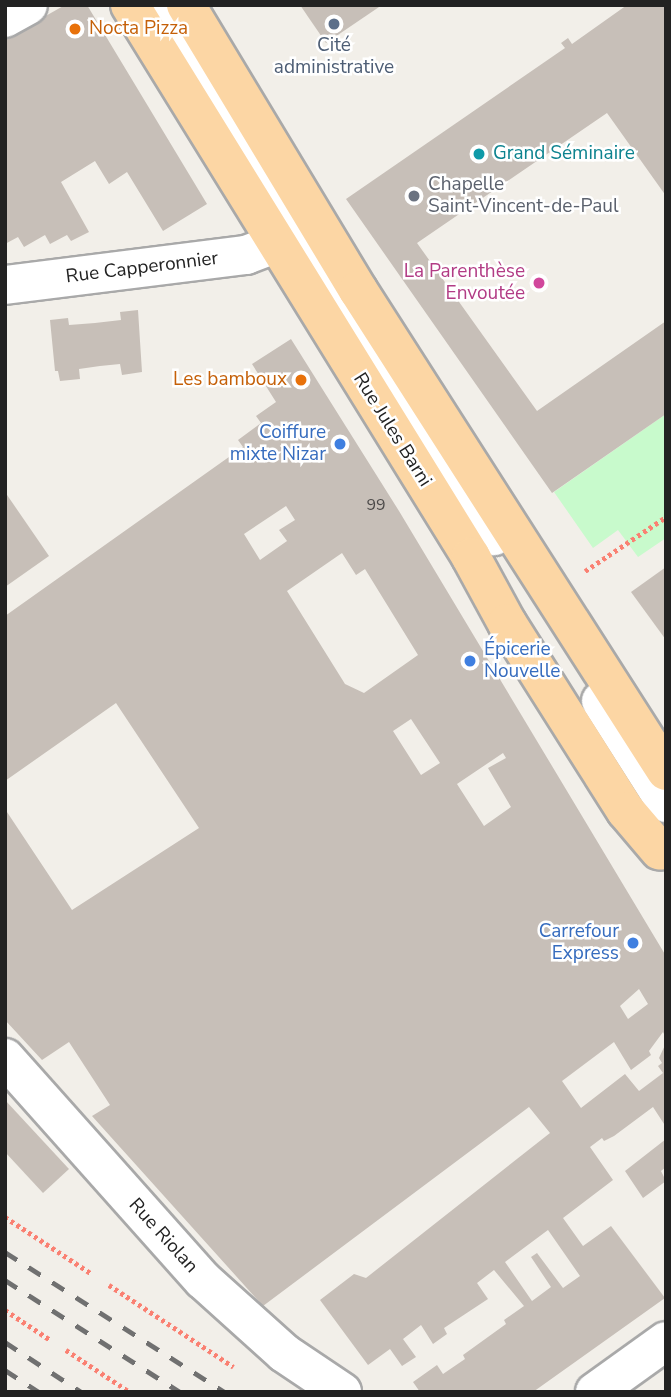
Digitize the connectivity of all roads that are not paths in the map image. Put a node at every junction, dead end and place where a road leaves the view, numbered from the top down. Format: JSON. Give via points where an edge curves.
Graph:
{"nodes":[{"id":1,"x":28,"y":5,"type":"edge"},
{"id":2,"x":130,"y":5,"type":"edge"},
{"id":3,"x":158,"y":5,"type":"edge"},
{"id":4,"x":186,"y":5,"type":"edge"},
{"id":5,"x":5,"y":18,"type":"edge"},
{"id":6,"x":277,"y":243,"type":"junction"},
{"id":7,"x":5,"y":285,"type":"edge"},
{"id":8,"x":666,"y":771,"type":"edge"},
{"id":9,"x":666,"y":803,"type":"edge"},
{"id":10,"x":664,"y":848,"type":"edge"},
{"id":11,"x":5,"y":1058,"type":"edge"},
{"id":12,"x":666,"y":1341,"type":"edge"},
{"id":13,"x":342,"y":1392,"type":"edge"},
{"id":14,"x":595,"y":1392,"type":"edge"}],
"edges":[{"from":1,"to":5,"type":"street"},
{"from":2,"to":6,"type":"main road","name":"Rue Jules Barni"},
{"from":3,"to":9,"type":"street","via":[[339,303]]},
{"from":4,"to":8,"type":"main road","via":[[358,290]]},
{"from":6,"to":7,"type":"street","name":"Rue Capperonnier","via":[[246,256]]},
{"from":6,"to":10,"type":"main road","name":"Rue Jules Barni","via":[[618,799]]},
{"from":11,"to":13,"type":"street","name":"Rue Riolan","via":[[203,1280],[284,1353]]},
{"from":12,"to":14,"type":"street"}]}
